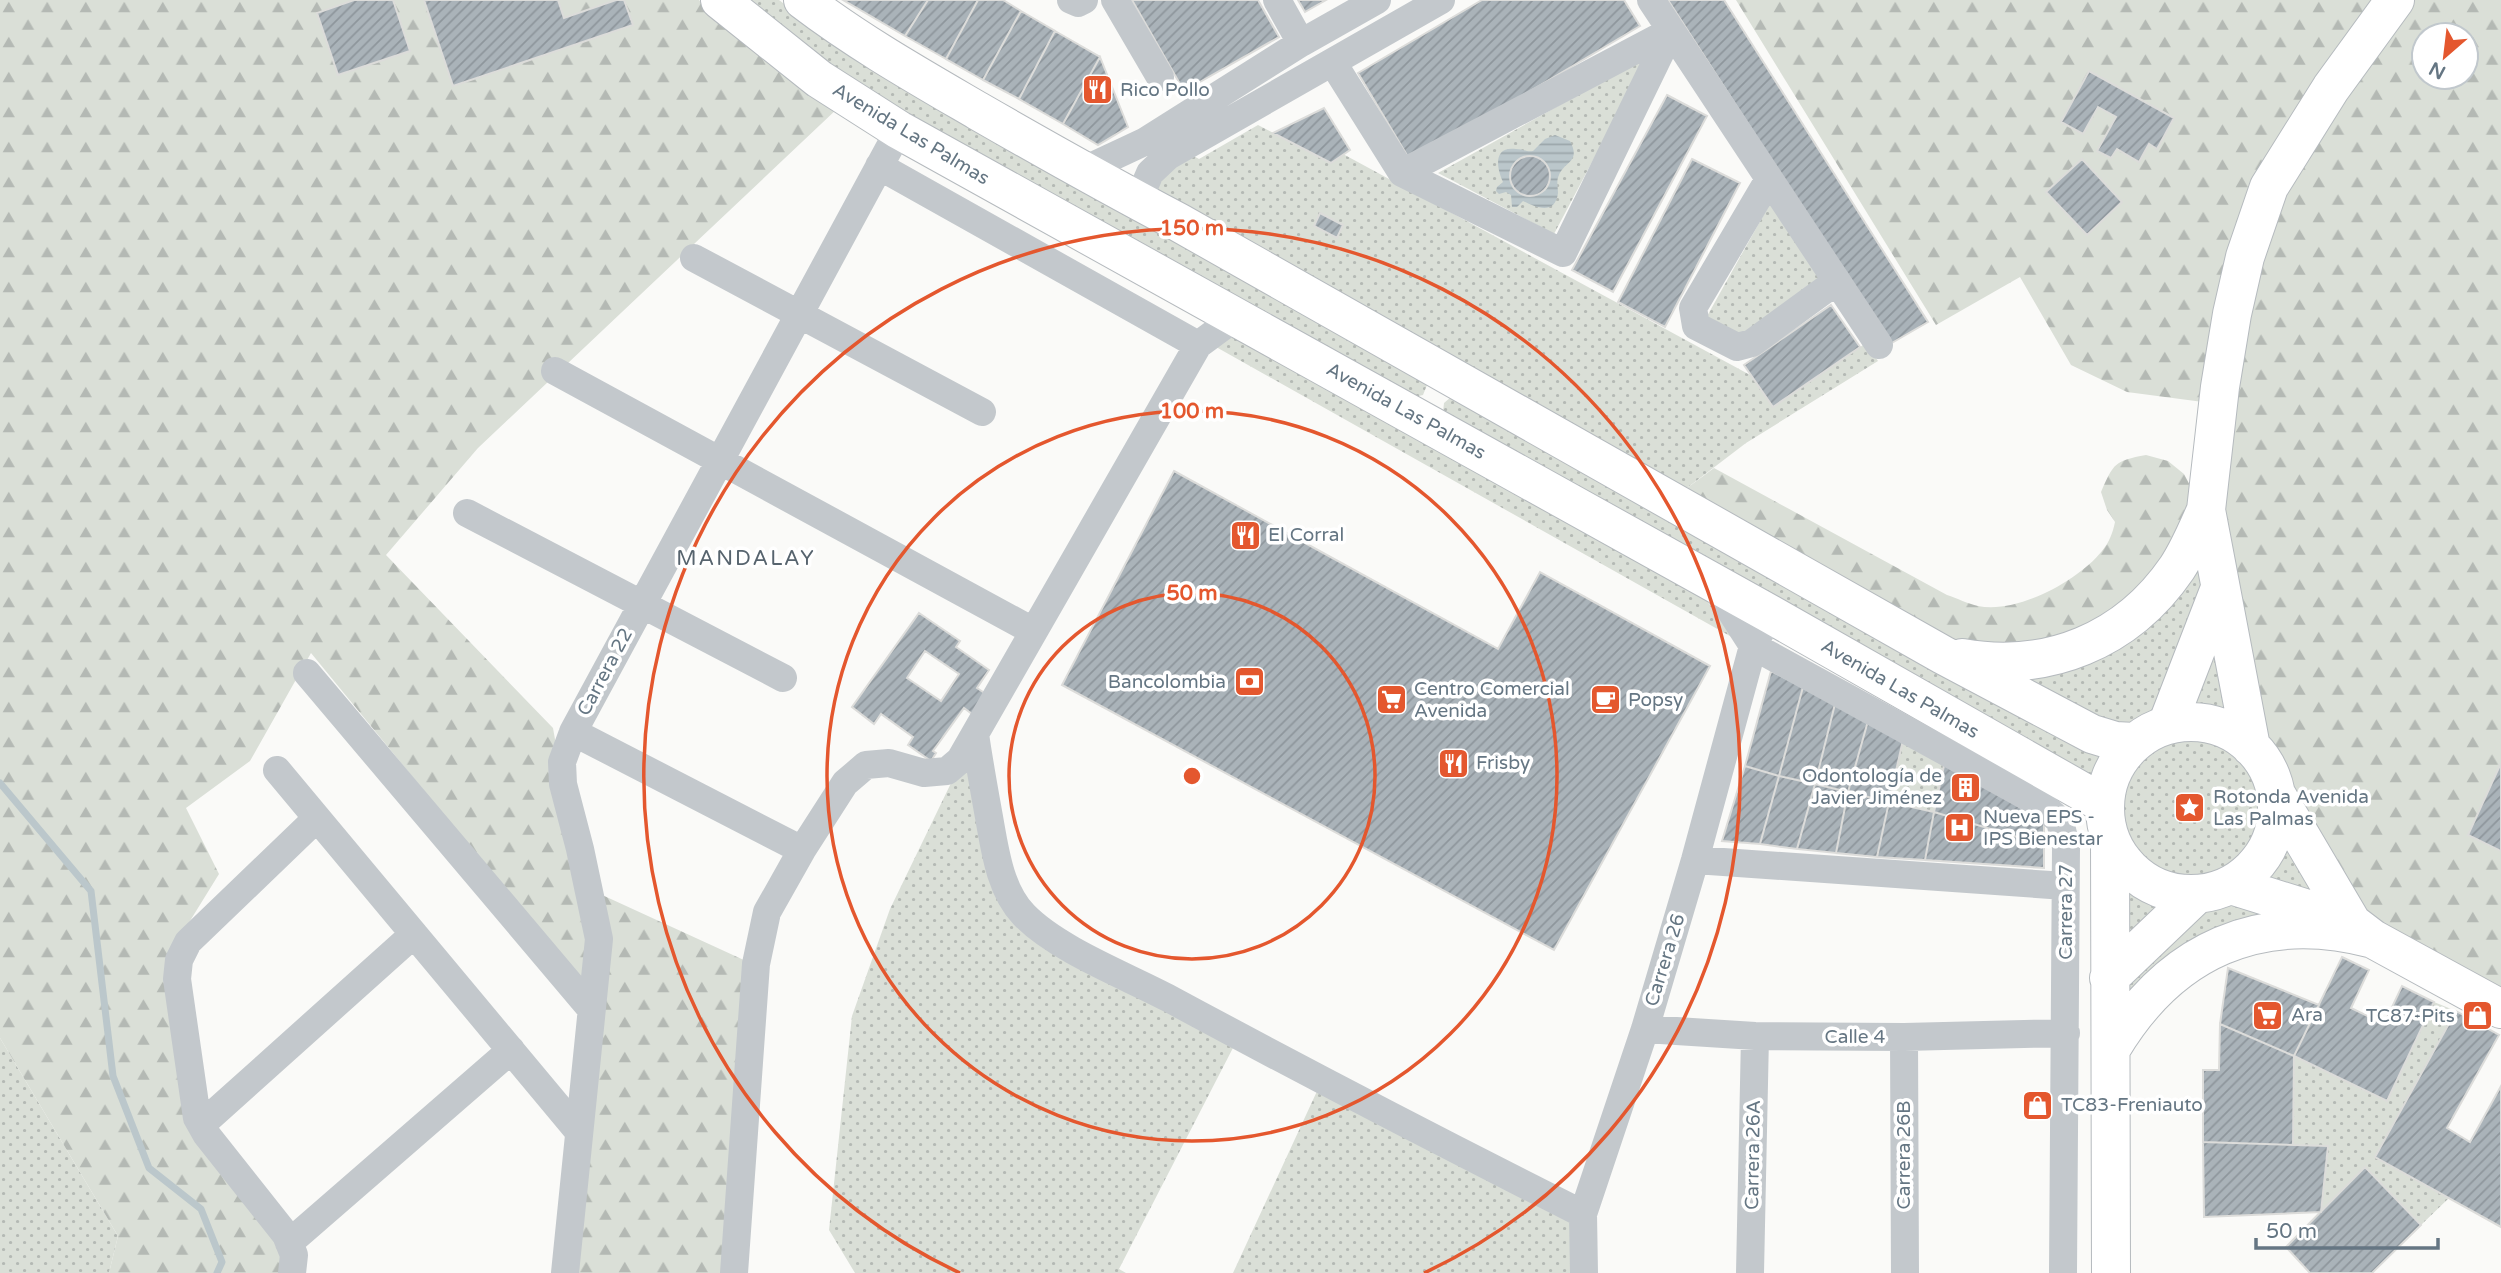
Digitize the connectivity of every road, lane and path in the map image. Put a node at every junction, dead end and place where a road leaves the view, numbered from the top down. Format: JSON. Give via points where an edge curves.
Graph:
{"nodes":[{"id":1,"x":720,"y":0,"type":"edge"},
{"id":2,"x":803,"y":0,"type":"edge"},
{"id":3,"x":1071,"y":0,"type":"edge"},
{"id":4,"x":1084,"y":0,"type":"edge"},
{"id":5,"x":1115,"y":0,"type":"edge"},
{"id":6,"x":1277,"y":0,"type":"edge"},
{"id":7,"x":1377,"y":0,"type":"edge"},
{"id":8,"x":1441,"y":0,"type":"edge"},
{"id":9,"x":1651,"y":0,"type":"edge"},
{"id":10,"x":2395,"y":0,"type":"edge"},
{"id":11,"x":1671,"y":31,"type":"junction"},
{"id":12,"x":1301,"y":43,"type":"junction"},
{"id":13,"x":1333,"y":63,"type":"junction"},
{"id":14,"x":1160,"y":78,"type":"dead end"},
{"id":15,"x":899,"y":130,"type":"junction"},
{"id":16,"x":879,"y":166,"type":"junction"},
{"id":17,"x":1082,"y":170,"type":"junction"},
{"id":18,"x":1402,"y":173,"type":"junction"},
{"id":19,"x":1769,"y":179,"type":"junction"},
{"id":20,"x":1138,"y":201,"type":"junction"},
{"id":21,"x":694,"y":258,"type":"dead end"},
{"id":22,"x":1838,"y":281,"type":"junction"},
{"id":23,"x":1200,"y":298,"type":"junction"},
{"id":24,"x":800,"y":315,"type":"junction"},
{"id":25,"x":1236,"y":317,"type":"junction"},
{"id":26,"x":1198,"y":345,"type":"junction"},
{"id":27,"x":1880,"y":345,"type":"dead end"},
{"id":28,"x":1441,"y":370,"type":"junction"},
{"id":29,"x":555,"y":371,"type":"dead end"},
{"id":30,"x":982,"y":412,"type":"dead end"},
{"id":31,"x":1426,"y":422,"type":"junction"},
{"id":32,"x":720,"y":461,"type":"junction"},
{"id":33,"x":2206,"y":510,"type":"junction"},
{"id":34,"x":467,"y":513,"type":"dead end"},
{"id":35,"x":2220,"y":588,"type":"junction"},
{"id":36,"x":642,"y":603,"type":"junction"},
{"id":37,"x":1762,"y":630,"type":"junction"},
{"id":38,"x":1032,"y":631,"type":"junction"},
{"id":39,"x":1943,"y":655,"type":"junction"},
{"id":40,"x":307,"y":673,"type":"dead end"},
{"id":41,"x":783,"y":678,"type":"dead end"},
{"id":42,"x":573,"y":732,"type":"junction"},
{"id":43,"x":2151,"y":733,"type":"junction"},
{"id":44,"x":975,"y":734,"type":"junction"},
{"id":45,"x":2251,"y":747,"type":"junction"},
{"id":46,"x":277,"y":770,"type":"dead end"},
{"id":47,"x":2276,"y":794,"type":"junction"},
{"id":48,"x":317,"y":818,"type":"junction"},
{"id":49,"x":2107,"y":822,"type":"junction"},
{"id":50,"x":802,"y":850,"type":"junction"},
{"id":51,"x":1695,"y":860,"type":"junction"},
{"id":52,"x":2065,"y":886,"type":"junction"},
{"id":53,"x":2213,"y":890,"type":"junction"},
{"id":54,"x":2362,"y":931,"type":"junction"},
{"id":55,"x":414,"y":934,"type":"junction"},
{"id":56,"x":2109,"y":978,"type":"junction"},
{"id":57,"x":591,"y":1009,"type":"junction"},
{"id":58,"x":2501,"y":1009,"type":"edge"},
{"id":59,"x":1645,"y":1029,"type":"junction"},
{"id":60,"x":2066,"y":1033,"type":"junction"},
{"id":61,"x":1755,"y":1036,"type":"junction"},
{"id":62,"x":1904,"y":1037,"type":"junction"},
{"id":63,"x":2111,"y":1049,"type":"junction"},
{"id":64,"x":511,"y":1050,"type":"junction"},
{"id":65,"x":201,"y":1125,"type":"junction"},
{"id":66,"x":579,"y":1132,"type":"junction"},
{"id":67,"x":1583,"y":1214,"type":"junction"},
{"id":68,"x":289,"y":1243,"type":"junction"},
{"id":69,"x":292,"y":1273,"type":"edge"},
{"id":70,"x":565,"y":1273,"type":"edge"},
{"id":71,"x":734,"y":1273,"type":"edge"},
{"id":72,"x":1584,"y":1273,"type":"edge"},
{"id":73,"x":1750,"y":1273,"type":"edge"},
{"id":74,"x":1905,"y":1273,"type":"edge"},
{"id":75,"x":2063,"y":1273,"type":"edge"},
{"id":76,"x":2111,"y":1273,"type":"edge"}],
"edges":[{"from":1,"to":15,"type":"main road","name":"Avenida Las Palmas","via":[[819,79]]},
{"from":2,"to":17,"type":"main road","via":[[922,79]]},
{"from":3,"to":4,"type":"street","via":[[1077,4]]},
{"from":5,"to":14,"type":"street"},
{"from":6,"to":12,"type":"street"},
{"from":7,"to":12,"type":"street"},
{"from":8,"to":13,"type":"street"},
{"from":9,"to":11,"type":"street"},
{"from":10,"to":33,"type":"main road","via":[[2331,88],[2269,187],[2232,314]]},
{"from":11,"to":18,"type":"street"},
{"from":11,"to":18,"type":"street","via":[[1563,253]]},
{"from":11,"to":19,"type":"street"},
{"from":12,"to":17,"type":"street","via":[[1143,142]]},
{"from":13,"to":18,"type":"street"},
{"from":13,"to":20,"type":"street","via":[[1168,156],[1150,173]]},
{"from":15,"to":16,"type":"street","name":"Carrera 22"},
{"from":15,"to":23,"type":"main road","name":"Avenida Las Palmas"},
{"from":16,"to":24,"type":"street","name":"Carrera 22"},
{"from":16,"to":26,"type":"street"},
{"from":17,"to":20,"type":"main road"},
{"from":19,"to":22,"type":"street"},
{"from":19,"to":22,"type":"street","via":[[1693,309],[1696,326],[1737,347],[1752,343]]},
{"from":20,"to":28,"type":"main road"},
{"from":21,"to":24,"type":"street"},
{"from":22,"to":27,"type":"street"},
{"from":23,"to":25,"type":"main road","name":"Avenida Las Palmas"},
{"from":23,"to":26,"type":"street"},
{"from":24,"to":30,"type":"street"},
{"from":24,"to":32,"type":"street","name":"Carrera 22"},
{"from":25,"to":26,"type":"street"},
{"from":25,"to":31,"type":"main road","name":"Avenida Las Palmas"},
{"from":26,"to":38,"type":"street"},
{"from":28,"to":31,"type":"main road"},
{"from":28,"to":39,"type":"main road"},
{"from":29,"to":32,"type":"street"},
{"from":31,"to":37,"type":"main road","name":"Avenida Las Palmas","via":[[1713,583]]},
{"from":32,"to":36,"type":"street","name":"Carrera 22"},
{"from":32,"to":38,"type":"street"},
{"from":33,"to":35,"type":"main road"},
{"from":33,"to":39,"type":"main road","via":[[2185,555],[2164,584],[2132,617],[2102,637],[2037,660],[1998,663]]},
{"from":34,"to":36,"type":"street"},
{"from":35,"to":43,"type":"main road"},
{"from":35,"to":45,"type":"main road"},
{"from":36,"to":41,"type":"street"},
{"from":36,"to":42,"type":"street","name":"Carrera 22"},
{"from":37,"to":49,"type":"main road","name":"Avenida Las Palmas"},
{"from":37,"to":51,"type":"street","name":"Carrera 26"},
{"from":37,"to":52,"type":"street","name":"Carrera 27","via":[[2052,811],[2064,833]]},
{"from":38,"to":44,"type":"street"},
{"from":39,"to":43,"type":"main road","via":[[2085,731],[2105,738]]},
{"from":40,"to":57,"type":"street"},
{"from":42,"to":50,"type":"street"},
{"from":42,"to":57,"type":"street","name":"Carrera 22","via":[[562,762],[563,784],[599,939]]},
{"from":43,"to":45,"type":"main road","via":[[2188,722],[2207,723]]},
{"from":43,"to":49,"type":"main road","via":[[2120,757],[2110,776]]},
{"from":44,"to":50,"type":"street","via":[[960,760],[947,771],[924,773],[888,763],[866,765],[845,783]]},
{"from":44,"to":67,"type":"street","via":[[981,782],[1009,894],[1023,915],[1052,939]]},
{"from":45,"to":47,"type":"main road","via":[[2269,769]]},
{"from":46,"to":48,"type":"street"},
{"from":47,"to":53,"type":"main road","via":[[2277,818],[2270,843],[2250,871]]},
{"from":47,"to":54,"type":"main road"},
{"from":48,"to":55,"type":"street"},
{"from":48,"to":65,"type":"street","via":[[188,942],[179,960],[177,979]]},
{"from":49,"to":53,"type":"main road","via":[[2123,862],[2147,883],[2173,893]]},
{"from":49,"to":56,"type":"main road"},
{"from":50,"to":71,"type":"street","via":[[767,912],[756,964]]},
{"from":51,"to":52,"type":"street"},
{"from":51,"to":59,"type":"street","name":"Carrera 26"},
{"from":52,"to":60,"type":"street","name":"Carrera 27"},
{"from":53,"to":54,"type":"main road"},
{"from":53,"to":56,"type":"main road"},
{"from":54,"to":58,"type":"main road"},
{"from":54,"to":63,"type":"main road","via":[[2307,928],[2260,933],[2224,944],[2150,993]]},
{"from":55,"to":64,"type":"street"},
{"from":55,"to":65,"type":"street"},
{"from":56,"to":63,"type":"main road"},
{"from":57,"to":66,"type":"street","name":"Carrera 22"},
{"from":59,"to":61,"type":"street","name":"Calle 4"},
{"from":59,"to":67,"type":"street","name":"Carrera 26"},
{"from":60,"to":62,"type":"street","name":"Calle 4"},
{"from":60,"to":75,"type":"street","name":"Carrera 27"},
{"from":61,"to":62,"type":"street","name":"Calle 4"},
{"from":61,"to":73,"type":"street","name":"Carrera 26A"},
{"from":62,"to":74,"type":"street","name":"Carrera 26B"},
{"from":63,"to":76,"type":"main road"},
{"from":64,"to":66,"type":"street"},
{"from":64,"to":68,"type":"street"},
{"from":65,"to":68,"type":"street"},
{"from":66,"to":70,"type":"street","name":"Carrera 22"},
{"from":67,"to":72,"type":"street","name":"Carrera 26"},
{"from":68,"to":69,"type":"street","via":[[294,1255]]}]}
